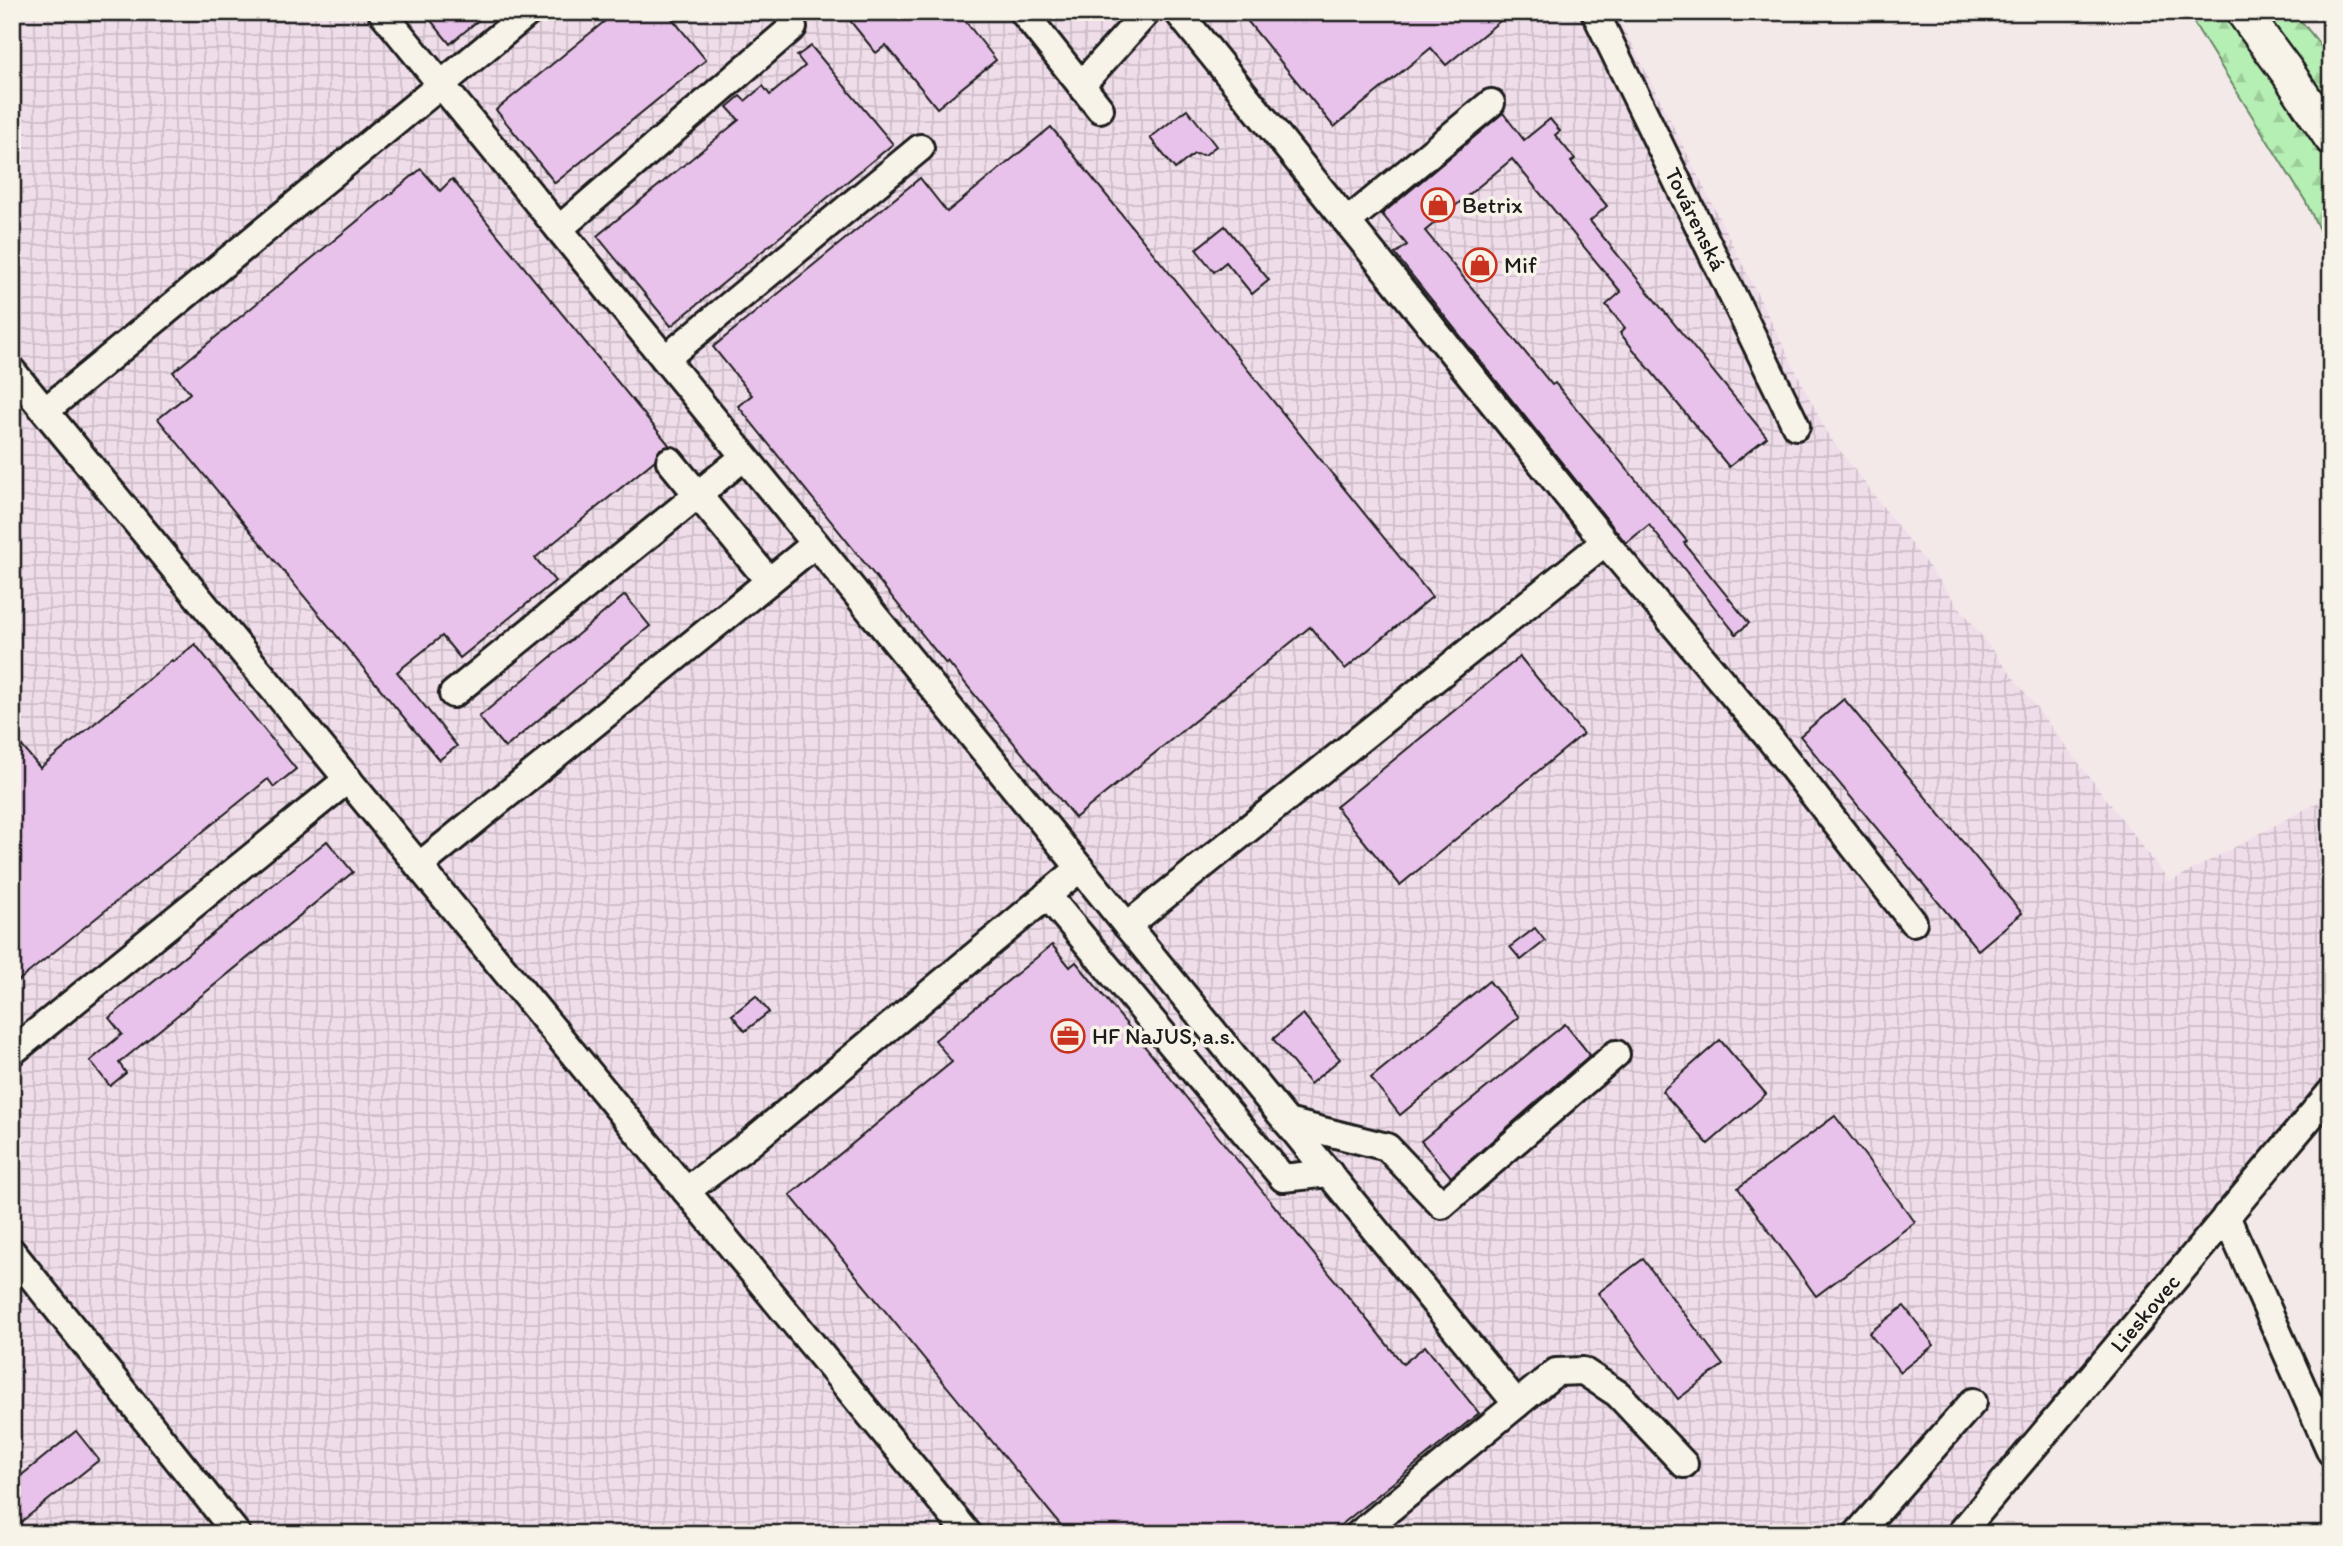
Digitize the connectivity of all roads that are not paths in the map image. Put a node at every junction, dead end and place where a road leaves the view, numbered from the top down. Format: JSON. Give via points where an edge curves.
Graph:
{"nodes":[{"id":1,"x":382,"y":12,"type":"edge"},
{"id":2,"x":529,"y":12,"type":"edge"},
{"id":3,"x":1023,"y":12,"type":"edge"},
{"id":4,"x":1147,"y":12,"type":"edge"},
{"id":5,"x":1178,"y":12,"type":"edge"},
{"id":6,"x":1595,"y":12,"type":"edge"},
{"id":7,"x":2243,"y":12,"type":"edge"},
{"id":8,"x":793,"y":27,"type":"dead end"},
{"id":9,"x":441,"y":85,"type":"junction"},
{"id":10,"x":1081,"y":85,"type":"junction"},
{"id":11,"x":1491,"y":103,"type":"dead end"},
{"id":12,"x":1100,"y":109,"type":"dead end"},
{"id":13,"x":2331,"y":138,"type":"edge"},
{"id":14,"x":920,"y":148,"type":"dead end"},
{"id":15,"x":1347,"y":222,"type":"junction"},
{"id":16,"x":559,"y":229,"type":"junction"},
{"id":17,"x":665,"y":359,"type":"junction"},
{"id":18,"x":12,"y":371,"type":"edge"},
{"id":19,"x":45,"y":411,"type":"junction"},
{"id":20,"x":1796,"y":426,"type":"dead end"},
{"id":21,"x":744,"y":457,"type":"junction"},
{"id":22,"x":670,"y":461,"type":"dead end"},
{"id":23,"x":698,"y":494,"type":"junction"},
{"id":24,"x":1605,"y":542,"type":"junction"},
{"id":25,"x":815,"y":544,"type":"junction"},
{"id":26,"x":769,"y":581,"type":"junction"},
{"id":27,"x":453,"y":694,"type":"dead end"},
{"id":28,"x":348,"y":779,"type":"junction"},
{"id":29,"x":419,"y":866,"type":"junction"},
{"id":30,"x":1080,"y":868,"type":"junction"},
{"id":31,"x":1047,"y":895,"type":"junction"},
{"id":32,"x":1913,"y":922,"type":"dead end"},
{"id":33,"x":1127,"y":926,"type":"junction"},
{"id":34,"x":12,"y":1052,"type":"edge"},
{"id":35,"x":1616,"y":1054,"type":"dead end"},
{"id":36,"x":2331,"y":1092,"type":"edge"},
{"id":37,"x":1287,"y":1122,"type":"junction"},
{"id":38,"x":1329,"y":1173,"type":"junction"},
{"id":39,"x":686,"y":1191,"type":"junction"},
{"id":40,"x":2226,"y":1216,"type":"junction"},
{"id":41,"x":12,"y":1252,"type":"edge"},
{"id":42,"x":1973,"y":1402,"type":"dead end"},
{"id":43,"x":1517,"y":1404,"type":"junction"},
{"id":44,"x":2331,"y":1451,"type":"edge"},
{"id":45,"x":1684,"y":1464,"type":"dead end"},
{"id":46,"x":237,"y":1534,"type":"edge"},
{"id":47,"x":968,"y":1534,"type":"edge"},
{"id":48,"x":1359,"y":1534,"type":"edge"},
{"id":49,"x":1857,"y":1534,"type":"edge"},
{"id":50,"x":1960,"y":1534,"type":"edge"}],
"edges":[{"from":1,"to":9,"type":"street"},
{"from":2,"to":9,"type":"street"},
{"from":3,"to":10,"type":"street"},
{"from":4,"to":10,"type":"street"},
{"from":5,"to":15,"type":"street"},
{"from":6,"to":20,"type":"street","name":"Továrenská"},
{"from":7,"to":13,"type":"main road"},
{"from":8,"to":16,"type":"street"},
{"from":9,"to":16,"type":"street"},
{"from":9,"to":19,"type":"street"},
{"from":10,"to":12,"type":"street"},
{"from":11,"to":15,"type":"street"},
{"from":14,"to":17,"type":"street"},
{"from":15,"to":24,"type":"street"},
{"from":16,"to":17,"type":"street"},
{"from":17,"to":21,"type":"street"},
{"from":18,"to":19,"type":"street"},
{"from":19,"to":28,"type":"street"},
{"from":21,"to":23,"type":"street"},
{"from":21,"to":25,"type":"street"},
{"from":22,"to":23,"type":"street"},
{"from":23,"to":26,"type":"street"},
{"from":23,"to":27,"type":"street"},
{"from":24,"to":32,"type":"street","via":[[1770,738]]},
{"from":24,"to":33,"type":"street"},
{"from":25,"to":26,"type":"street"},
{"from":25,"to":30,"type":"street"},
{"from":26,"to":29,"type":"street"},
{"from":28,"to":29,"type":"street"},
{"from":28,"to":34,"type":"street"},
{"from":29,"to":39,"type":"street"},
{"from":30,"to":31,"type":"street"},
{"from":30,"to":33,"type":"street"},
{"from":31,"to":38,"type":"street","via":[[1283,1178]]},
{"from":31,"to":39,"type":"street"},
{"from":33,"to":37,"type":"street"},
{"from":35,"to":37,"type":"street","via":[[1442,1205],[1387,1147]]},
{"from":36,"to":40,"type":"street","name":"Lieskovec"},
{"from":37,"to":38,"type":"street"},
{"from":38,"to":43,"type":"street"},
{"from":39,"to":47,"type":"street"},
{"from":40,"to":44,"type":"street"},
{"from":40,"to":50,"type":"street","name":"Lieskovec"},
{"from":41,"to":46,"type":"street"},
{"from":42,"to":49,"type":"street"},
{"from":43,"to":45,"type":"street","via":[[1556,1372],[1583,1371],[1618,1394]]},
{"from":43,"to":48,"type":"street"}]}
